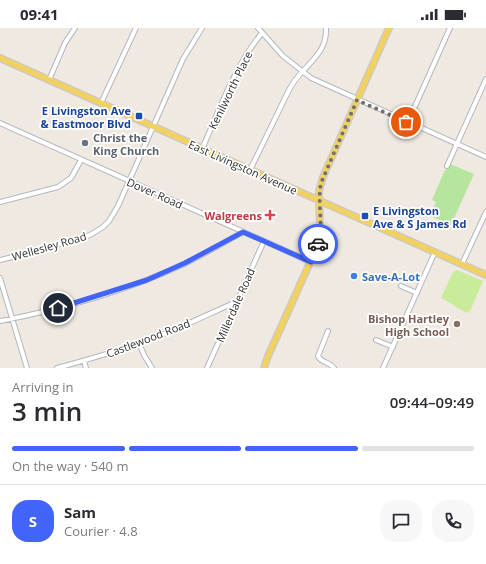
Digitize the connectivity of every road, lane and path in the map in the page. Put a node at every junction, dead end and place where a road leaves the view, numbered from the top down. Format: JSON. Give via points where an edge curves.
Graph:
{"nodes":[{"id":1,"x":75,"y":28,"type":"edge"},
{"id":2,"x":136,"y":28,"type":"edge"},
{"id":3,"x":202,"y":28,"type":"edge"},
{"id":4,"x":258,"y":28,"type":"edge"},
{"id":5,"x":326,"y":28,"type":"edge"},
{"id":6,"x":389,"y":28,"type":"edge"},
{"id":7,"x":450,"y":28,"type":"edge"},
{"id":8,"x":262,"y":33,"type":"junction"},
{"id":9,"x":0,"y":58,"type":"edge"},
{"id":10,"x":302,"y":72,"type":"junction"},
{"id":11,"x":486,"y":79,"type":"edge"},
{"id":12,"x":49,"y":80,"type":"junction"},
{"id":13,"x":357,"y":100,"type":"junction"},
{"id":14,"x":101,"y":103,"type":"junction"},
{"id":15,"x":408,"y":122,"type":"junction"},
{"id":16,"x":0,"y":123,"type":"edge"},
{"id":17,"x":153,"y":126,"type":"junction"},
{"id":18,"x":457,"y":144,"type":"junction"},
{"id":19,"x":202,"y":149,"type":"junction"},
{"id":20,"x":486,"y":157,"type":"edge"},
{"id":21,"x":81,"y":160,"type":"junction"},
{"id":22,"x":447,"y":166,"type":"dead end"},
{"id":23,"x":250,"y":170,"type":"junction"},
{"id":24,"x":129,"y":181,"type":"junction"},
{"id":25,"x":0,"y":202,"type":"edge"},
{"id":26,"x":320,"y":202,"type":"junction"},
{"id":27,"x":486,"y":212,"type":"edge"},
{"id":28,"x":243,"y":232,"type":"junction"},
{"id":29,"x":264,"y":241,"type":"junction"},
{"id":30,"x":435,"y":252,"type":"junction"},
{"id":31,"x":0,"y":260,"type":"edge"},
{"id":32,"x":311,"y":262,"type":"junction"},
{"id":33,"x":462,"y":264,"type":"junction"},
{"id":34,"x":486,"y":275,"type":"edge"},
{"id":35,"x":0,"y":278,"type":"edge"},
{"id":36,"x":401,"y":286,"type":"dead end"},
{"id":37,"x":417,"y":293,"type":"junction"},
{"id":38,"x":236,"y":302,"type":"junction"},
{"id":39,"x":12,"y":319,"type":"junction"},
{"id":40,"x":0,"y":321,"type":"edge"},
{"id":41,"x":328,"y":331,"type":"dead end"},
{"id":42,"x":376,"y":340,"type":"dead end"},
{"id":43,"x":140,"y":343,"type":"junction"},
{"id":44,"x":392,"y":347,"type":"junction"},
{"id":45,"x":84,"y":361,"type":"junction"},
{"id":46,"x":27,"y":368,"type":"edge"},
{"id":47,"x":57,"y":368,"type":"edge"},
{"id":48,"x":86,"y":368,"type":"edge"},
{"id":49,"x":152,"y":368,"type":"edge"},
{"id":50,"x":206,"y":368,"type":"edge"},
{"id":51,"x":264,"y":368,"type":"edge"},
{"id":52,"x":334,"y":368,"type":"edge"},
{"id":53,"x":383,"y":368,"type":"edge"}],
"edges":[{"from":1,"to":12,"type":"street","via":[[65,43]]},
{"from":2,"to":14,"type":"street"},
{"from":3,"to":17,"type":"street","name":"Wellesley Road","via":[[183,59]]},
{"from":4,"to":8,"type":"street"},
{"from":5,"to":10,"type":"street","via":[[322,49]]},
{"from":6,"to":13,"type":"main road"},
{"from":7,"to":15,"type":"street"},
{"from":8,"to":10,"type":"street"},
{"from":8,"to":19,"type":"street","name":"Kenilworth Place","via":[[241,62]]},
{"from":9,"to":12,"type":"main road","name":"East Livingston Avenue"},
{"from":10,"to":13,"type":"street"},
{"from":10,"to":23,"type":"street","via":[[288,92]]},
{"from":11,"to":18,"type":"street"},
{"from":12,"to":14,"type":"main road","name":"East Livingston Avenue"},
{"from":13,"to":15,"type":"street"},
{"from":13,"to":26,"type":"main road","via":[[323,177],[319,191]]},
{"from":14,"to":17,"type":"main road","name":"East Livingston Avenue"},
{"from":15,"to":18,"type":"street"},
{"from":16,"to":21,"type":"street","name":"Dover Road"},
{"from":17,"to":19,"type":"main road","name":"East Livingston Avenue"},
{"from":17,"to":24,"type":"street","name":"Wellesley Road"},
{"from":18,"to":20,"type":"street"},
{"from":18,"to":22,"type":"street"},
{"from":19,"to":23,"type":"main road","name":"East Livingston Avenue"},
{"from":21,"to":24,"type":"street","name":"Dover Road"},
{"from":21,"to":25,"type":"street","via":[[71,178],[58,188]]},
{"from":23,"to":26,"type":"main road","name":"East Livingston Avenue"},
{"from":24,"to":28,"type":"street","name":"Dover Road"},
{"from":24,"to":31,"type":"street","name":"Wellesley Road","via":[[114,214],[97,232]]},
{"from":26,"to":30,"type":"main road","name":"East Livingston Avenue"},
{"from":26,"to":32,"type":"main road","via":[[320,231]]},
{"from":27,"to":33,"type":"street"},
{"from":28,"to":29,"type":"street","name":"Dover Road"},
{"from":28,"to":39,"type":"street","via":[[147,280],[58,308]]},
{"from":29,"to":32,"type":"street","name":"Dover Road"},
{"from":29,"to":38,"type":"street","name":"Millerdale Road"},
{"from":30,"to":33,"type":"main road","name":"East Livingston Avenue"},
{"from":30,"to":37,"type":"street"},
{"from":32,"to":51,"type":"main road"},
{"from":33,"to":34,"type":"main road","name":"East Livingston Avenue"},
{"from":35,"to":39,"type":"street"},
{"from":36,"to":37,"type":"street"},
{"from":37,"to":44,"type":"street"},
{"from":38,"to":43,"type":"street","name":"Castlewood Road"},
{"from":38,"to":50,"type":"street","name":"Millerdale Road"},
{"from":39,"to":40,"type":"street"},
{"from":39,"to":46,"type":"street"},
{"from":41,"to":52,"type":"street","via":[[318,356],[321,361]]},
{"from":42,"to":44,"type":"street"},
{"from":43,"to":45,"type":"street","name":"Castlewood Road"},
{"from":43,"to":49,"type":"street","via":[[144,356]]},
{"from":44,"to":53,"type":"street"},
{"from":45,"to":47,"type":"street","name":"Castlewood Road"},
{"from":45,"to":48,"type":"street"}]}
